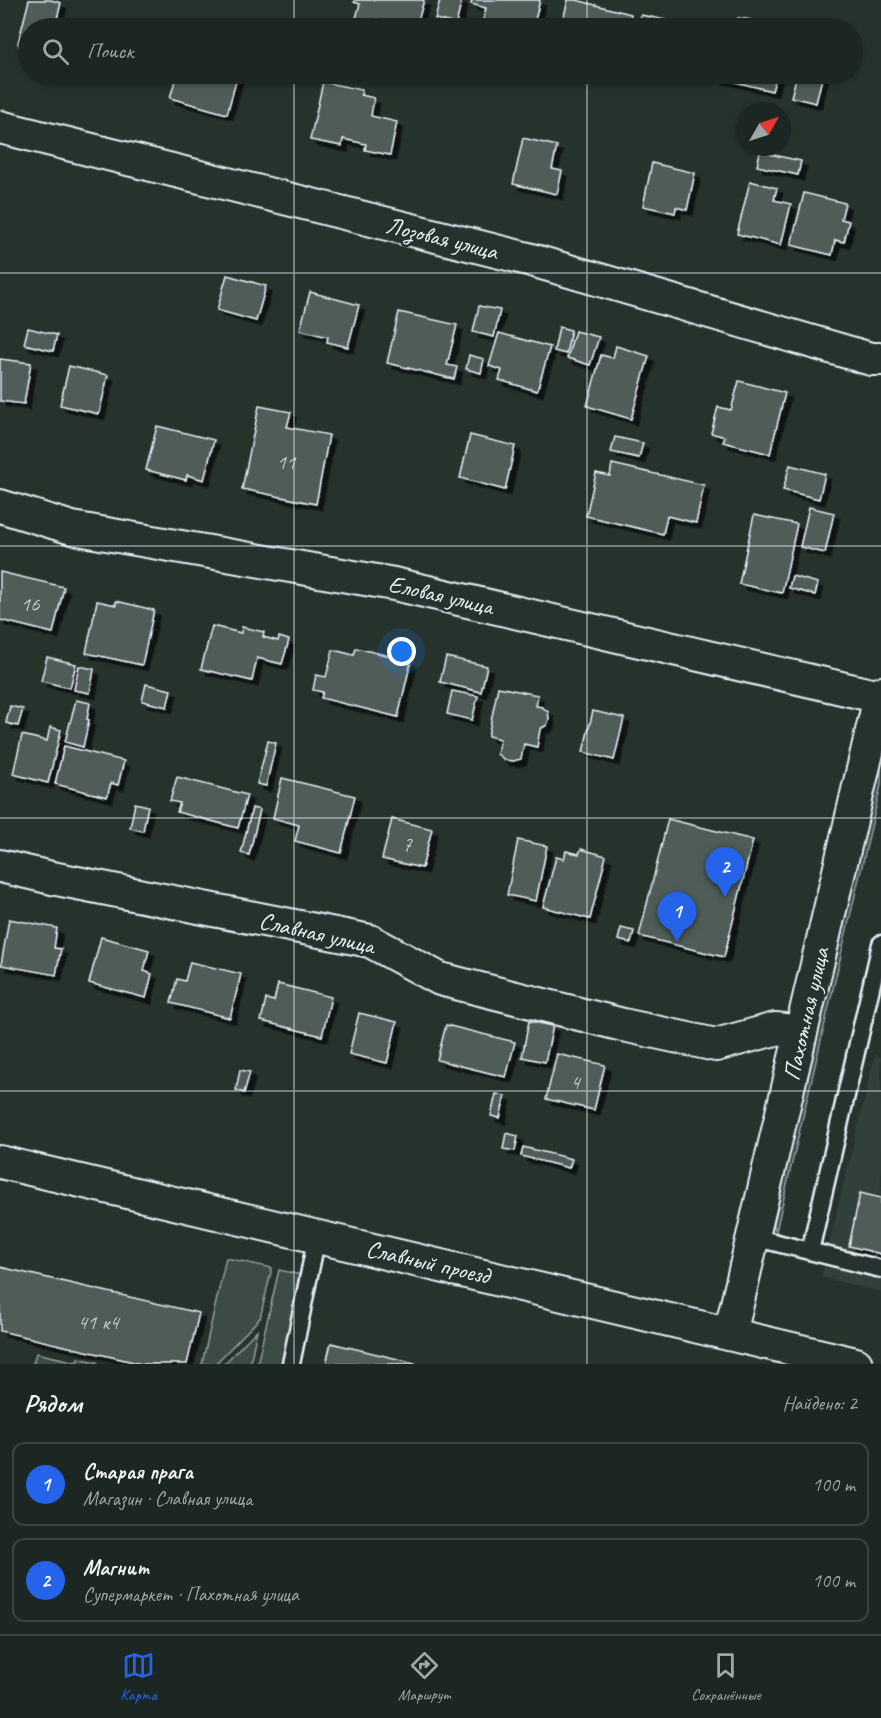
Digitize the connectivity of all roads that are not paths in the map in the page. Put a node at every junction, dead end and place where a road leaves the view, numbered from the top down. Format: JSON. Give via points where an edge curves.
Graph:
{"nodes":[{"id":1,"x":0,"y":127,"type":"edge"},
{"id":2,"x":881,"y":359,"type":"edge"},
{"id":3,"x":0,"y":506,"type":"edge"},
{"id":4,"x":880,"y":695,"type":"edge"},
{"id":5,"x":0,"y":866,"type":"edge"},
{"id":6,"x":881,"y":944,"type":"edge"},
{"id":7,"x":801,"y":1032,"type":"junction"},
{"id":8,"x":0,"y":1162,"type":"edge"},
{"id":9,"x":317,"y":1236,"type":"junction"},
{"id":10,"x":753,"y":1237,"type":"junction"},
{"id":11,"x":810,"y":1251,"type":"junction"},
{"id":12,"x":881,"y":1269,"type":"edge"},
{"id":13,"x":730,"y":1334,"type":"junction"},
{"id":14,"x":793,"y":1357,"type":"edge"},
{"id":15,"x":291,"y":1364,"type":"edge"},
{"id":16,"x":856,"y":1364,"type":"edge"}],
"edges":[{"from":1,"to":2,"type":"street","name":"Лозовая улица","via":[[528,259]]},
{"from":3,"to":4,"type":"street","name":"Еловая улица","via":[[72,528],[394,584]]},
{"from":4,"to":7,"type":"street","name":"Пахотная улица"},
{"from":5,"to":7,"type":"street","name":"Славная улица","via":[[370,941],[440,979],[716,1045],[775,1029]]},
{"from":6,"to":11,"type":"lane"},
{"from":7,"to":10,"type":"street","name":"Пахотная улица"},
{"from":8,"to":9,"type":"street","name":"Славный проезд"},
{"from":9,"to":13,"type":"street","name":"Славный проезд"},
{"from":9,"to":15,"type":"lane"},
{"from":10,"to":11,"type":"lane"},
{"from":10,"to":13,"type":"street","name":"Пахотная улица"},
{"from":11,"to":12,"type":"lane"},
{"from":13,"to":14,"type":"street","name":"Славный проезд"},
{"from":14,"to":16,"type":"street","name":"Славный проезд"}]}
